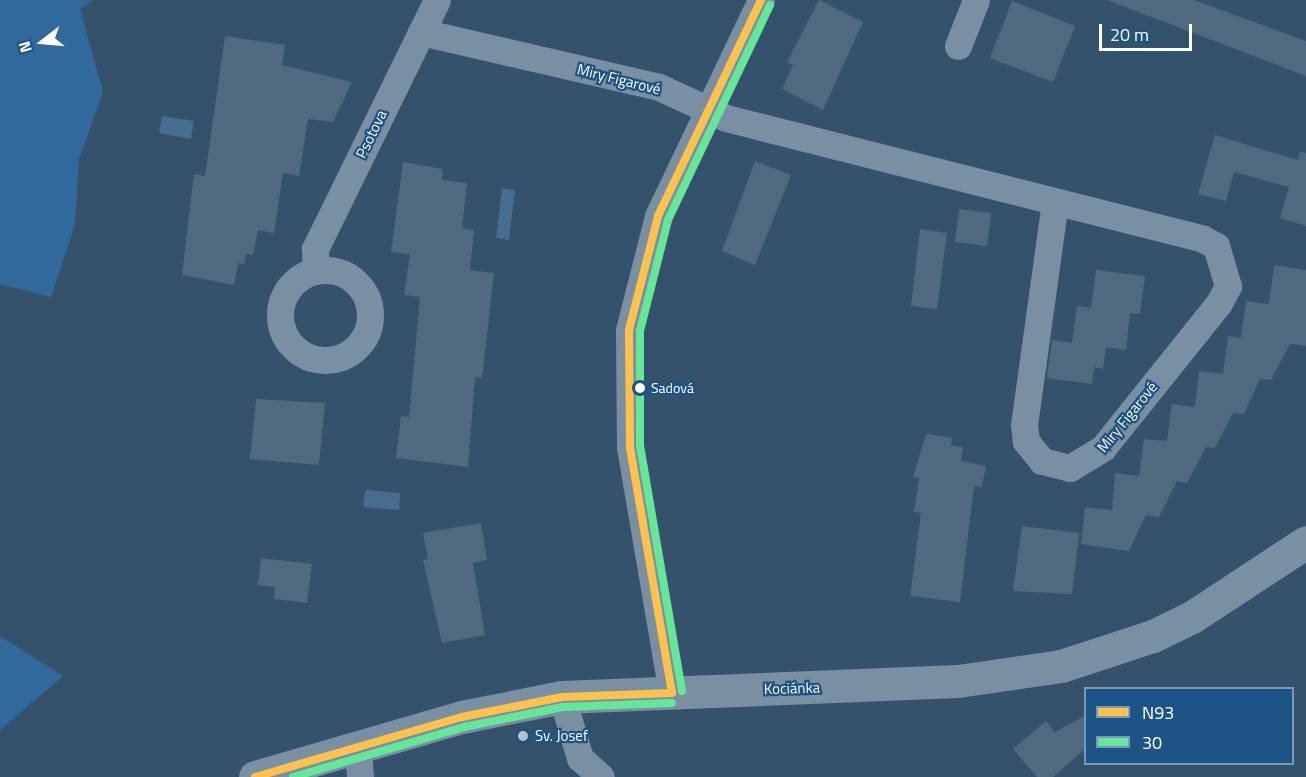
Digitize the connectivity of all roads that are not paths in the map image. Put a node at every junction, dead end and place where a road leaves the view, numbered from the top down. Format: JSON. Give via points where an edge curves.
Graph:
{"nodes":[{"id":1,"x":437,"y":0,"type":"edge"},
{"id":2,"x":761,"y":0,"type":"edge"},
{"id":3,"x":976,"y":0,"type":"edge"},
{"id":4,"x":421,"y":32,"type":"junction"},
{"id":5,"x":958,"y":46,"type":"dead end"},
{"id":6,"x":706,"y":109,"type":"junction"},
{"id":7,"x":1055,"y":203,"type":"junction"},
{"id":8,"x":315,"y":271,"type":"dead end"},
{"id":9,"x":1306,"y":542,"type":"edge"},
{"id":10,"x":672,"y":693,"type":"junction"},
{"id":11,"x":562,"y":697,"type":"junction"},
{"id":12,"x":359,"y":762,"type":"edge"},
{"id":13,"x":255,"y":777,"type":"edge"},
{"id":14,"x":601,"y":777,"type":"edge"}],
"edges":[{"from":1,"to":4,"type":"street","name":"Psotova"},
{"from":2,"to":6,"type":"street"},
{"from":3,"to":5,"type":"street"},
{"from":4,"to":6,"type":"street","name":"Miry Figarové","via":[[659,87]]},
{"from":4,"to":8,"type":"street","name":"Psotova","via":[[315,249]]},
{"from":6,"to":7,"type":"street","name":"Miry Figarové"},
{"from":6,"to":10,"type":"street","via":[[658,216],[629,330],[632,463]]},
{"from":7,"to":7,"type":"street","name":"Miry Figarové","via":[[1203,239],[1222,255],[1228,286],[1104,448],[1070,468],[1042,461],[1026,441],[1024,425]]},
{"from":9,"to":10,"type":"street","name":"Kociánka","via":[[1192,616],[1153,636],[1061,666],[958,681]]},
{"from":10,"to":11,"type":"street","name":"Kociánka"},
{"from":11,"to":12,"type":"street","name":"Kociánka","via":[[462,717]]},
{"from":11,"to":14,"type":"street","via":[[580,758]]},
{"from":12,"to":13,"type":"street","name":"Kociánka"}]}
